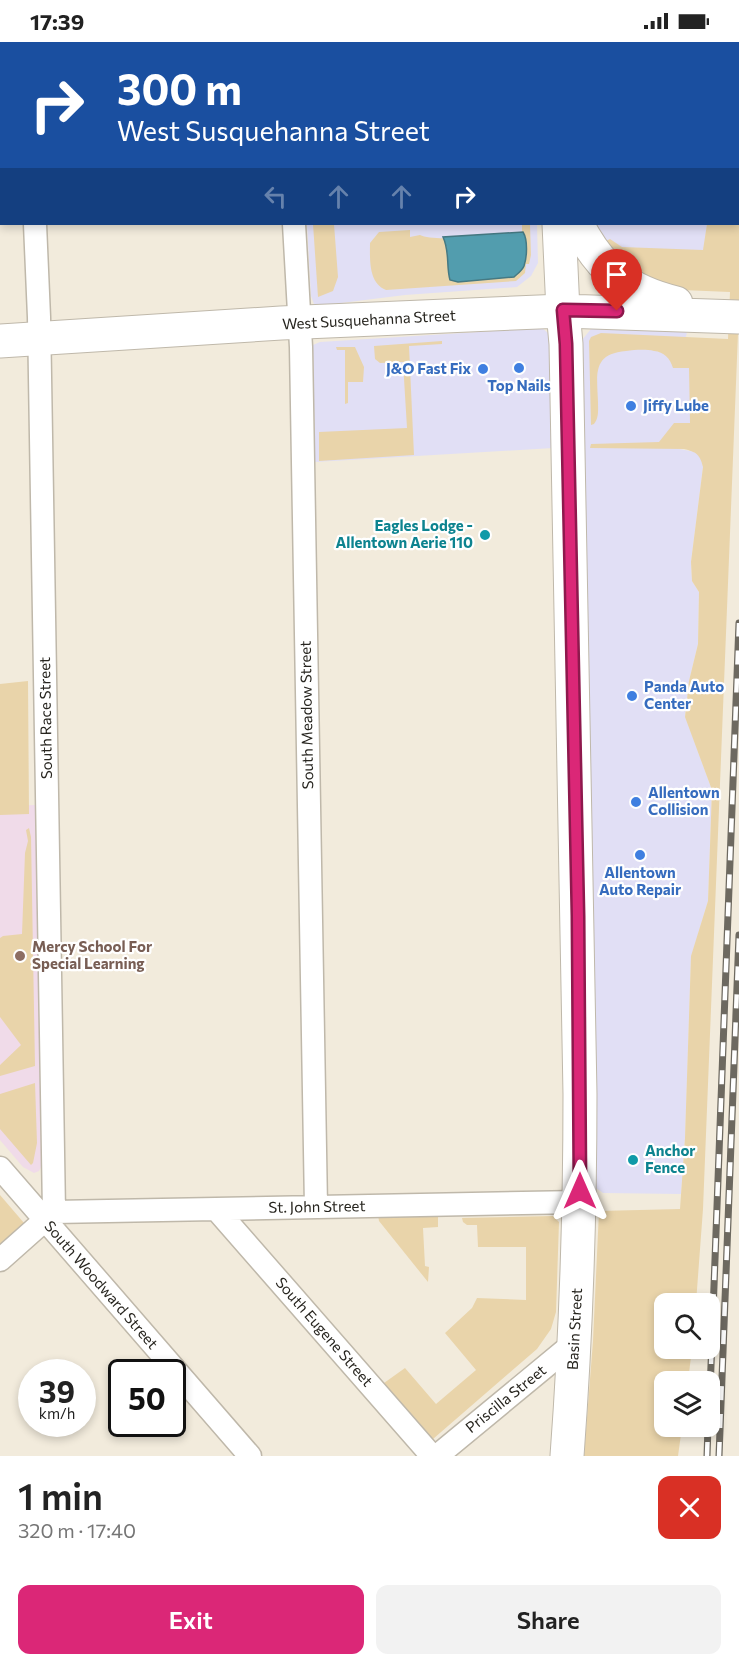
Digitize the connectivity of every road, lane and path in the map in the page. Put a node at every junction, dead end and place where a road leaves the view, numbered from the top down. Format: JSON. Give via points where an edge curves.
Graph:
{"nodes":[{"id":1,"x":35,"y":225,"type":"edge"},
{"id":2,"x":294,"y":225,"type":"edge"},
{"id":3,"x":559,"y":225,"type":"edge"},
{"id":4,"x":578,"y":225,"type":"edge"},
{"id":5,"x":563,"y":310,"type":"junction"},
{"id":6,"x":734,"y":317,"type":"edge"},
{"id":7,"x":300,"y":322,"type":"junction"},
{"id":8,"x":40,"y":337,"type":"junction"},
{"id":9,"x":0,"y":341,"type":"edge"},
{"id":10,"x":0,"y":1168,"type":"edge"},
{"id":11,"x":580,"y":1202,"type":"junction"},
{"id":12,"x":316,"y":1207,"type":"junction"},
{"id":13,"x":216,"y":1209,"type":"junction"},
{"id":14,"x":50,"y":1216,"type":"junction"},
{"id":15,"x":0,"y":1260,"type":"edge"},
{"id":16,"x":575,"y":1342,"type":"junction"},
{"id":17,"x":250,"y":1456,"type":"edge"},
{"id":18,"x":432,"y":1456,"type":"edge"},
{"id":19,"x":436,"y":1456,"type":"edge"},
{"id":20,"x":567,"y":1456,"type":"edge"}],
"edges":[{"from":1,"to":8,"type":"street","name":"South Race Street"},
{"from":2,"to":7,"type":"street","name":"South Meadow Street"},
{"from":3,"to":5,"type":"main road","name":"Basin Street"},
{"from":4,"to":6,"type":"main road","via":[[589,247],[611,273],[633,289],[661,300]]},
{"from":5,"to":6,"type":"main road","name":"West Susquehanna Street"},
{"from":5,"to":7,"type":"main road","name":"West Susquehanna Street"},
{"from":5,"to":11,"type":"main road","name":"Basin Street"},
{"from":7,"to":8,"type":"main road","name":"West Susquehanna Street"},
{"from":7,"to":12,"type":"street","name":"South Meadow Street"},
{"from":8,"to":9,"type":"main road","name":"West Susquehanna Street"},
{"from":8,"to":14,"type":"street","name":"South Race Street"},
{"from":10,"to":14,"type":"street","name":"South Woodward Street"},
{"from":11,"to":12,"type":"street","name":"St. John Street"},
{"from":11,"to":16,"type":"main road","name":"Basin Street"},
{"from":12,"to":13,"type":"street","name":"St. John Street"},
{"from":13,"to":14,"type":"street","name":"St. John Street"},
{"from":13,"to":18,"type":"street","name":"South Eugene Street"},
{"from":14,"to":15,"type":"street"},
{"from":14,"to":17,"type":"street","name":"South Woodward Street"},
{"from":16,"to":19,"type":"street","name":"Priscilla Street"},
{"from":16,"to":20,"type":"main road","name":"Basin Street"}]}
